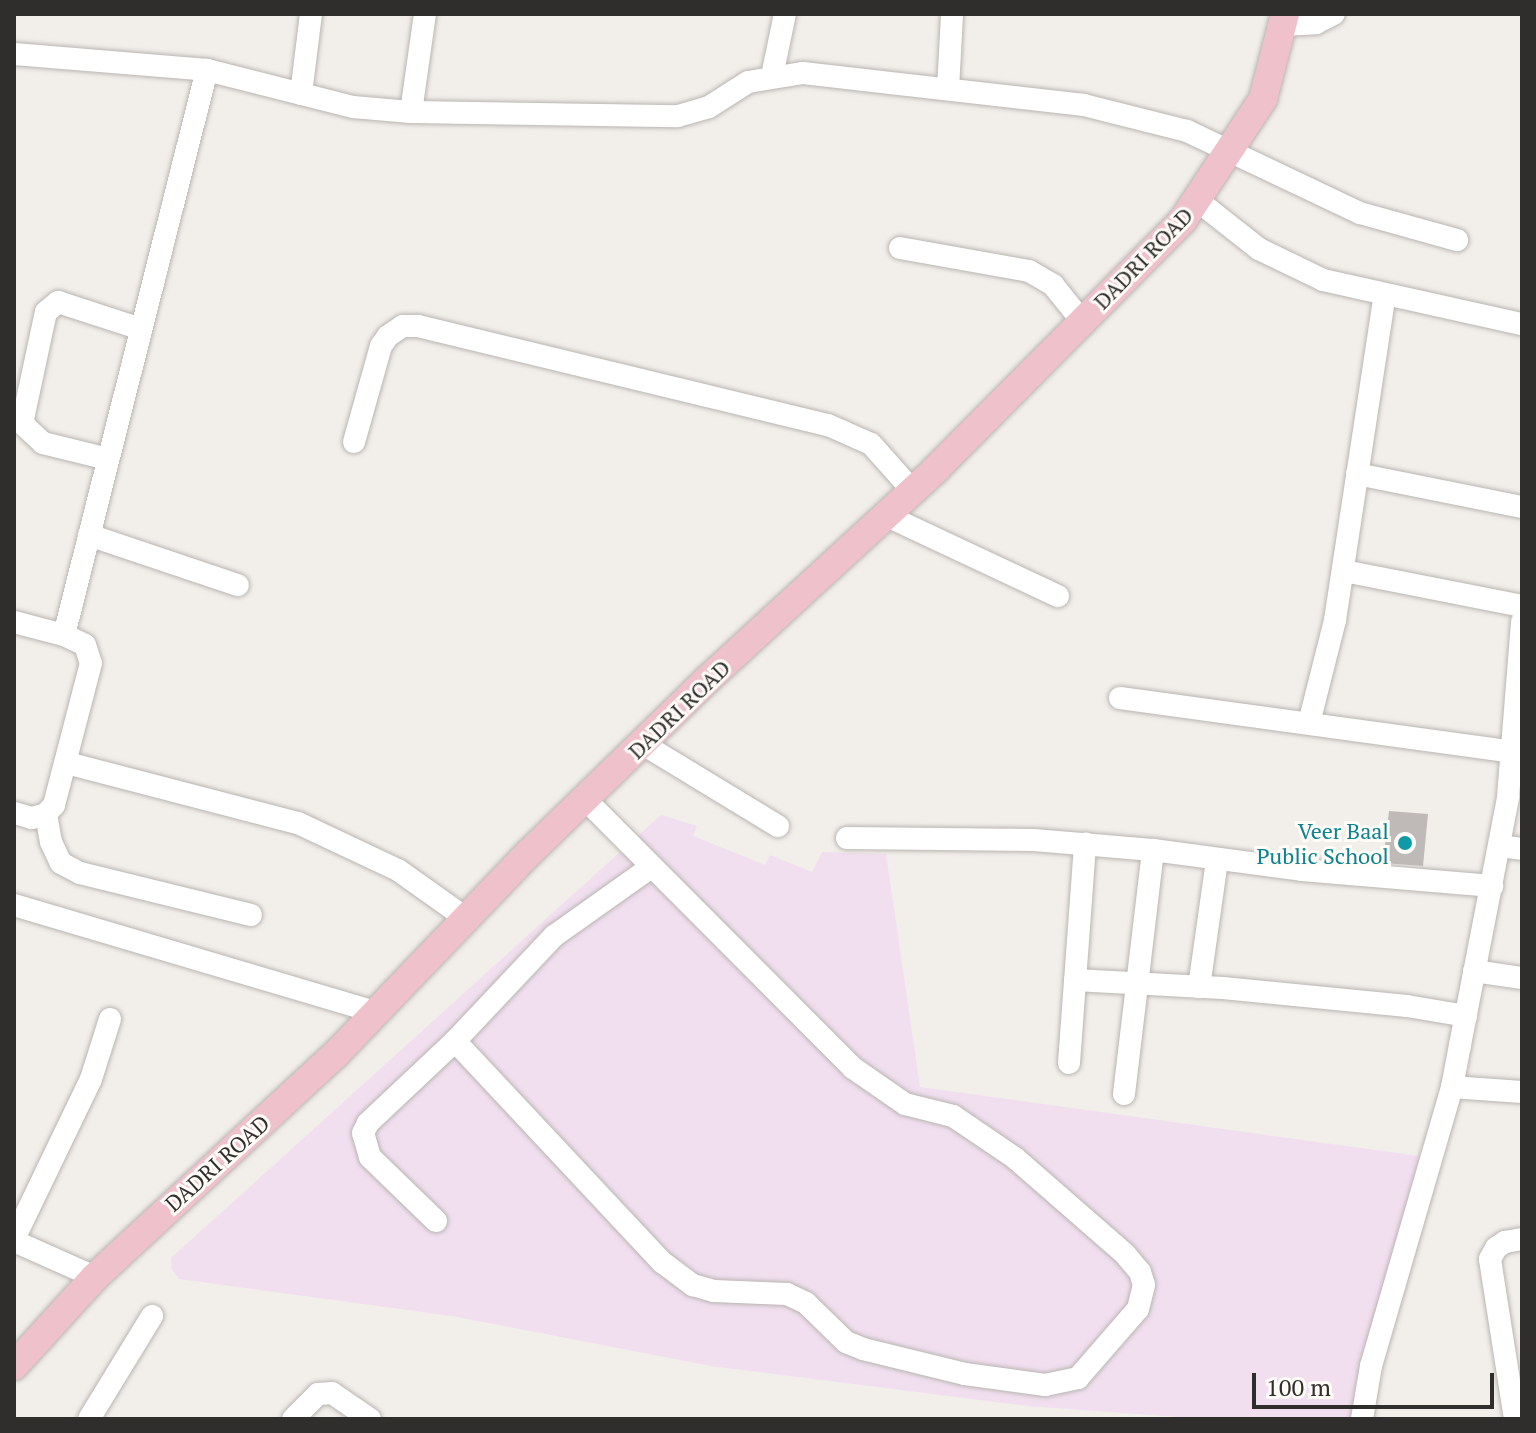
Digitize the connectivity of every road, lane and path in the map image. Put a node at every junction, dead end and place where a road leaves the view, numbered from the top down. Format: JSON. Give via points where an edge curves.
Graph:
{"nodes":[{"id":1,"x":311,"y":14,"type":"edge"},
{"id":2,"x":425,"y":14,"type":"edge"},
{"id":3,"x":785,"y":14,"type":"edge"},
{"id":4,"x":952,"y":14,"type":"edge"},
{"id":5,"x":1334,"y":14,"type":"edge"},
{"id":6,"x":1284,"y":20,"type":"edge"},
{"id":7,"x":14,"y":54,"type":"edge"},
{"id":8,"x":207,"y":70,"type":"junction"},
{"id":9,"x":772,"y":76,"type":"junction"},
{"id":10,"x":948,"y":89,"type":"junction"},
{"id":11,"x":301,"y":94,"type":"junction"},
{"id":12,"x":411,"y":112,"type":"junction"},
{"id":13,"x":1232,"y":150,"type":"junction"},
{"id":14,"x":1198,"y":201,"type":"junction"},
{"id":15,"x":1457,"y":240,"type":"dead end"},
{"id":16,"x":900,"y":248,"type":"dead end"},
{"id":17,"x":1385,"y":295,"type":"junction"},
{"id":18,"x":1082,"y":321,"type":"junction"},
{"id":19,"x":1522,"y":324,"type":"edge"},
{"id":20,"x":141,"y":329,"type":"junction"},
{"id":21,"x":354,"y":442,"type":"dead end"},
{"id":22,"x":108,"y":459,"type":"junction"},
{"id":23,"x":1357,"y":474,"type":"junction"},
{"id":24,"x":912,"y":490,"type":"junction"},
{"id":25,"x":1522,"y":507,"type":"edge"},
{"id":26,"x":885,"y":515,"type":"junction"},
{"id":27,"x":89,"y":535,"type":"junction"},
{"id":28,"x":1344,"y":571,"type":"junction"},
{"id":29,"x":238,"y":585,"type":"dead end"},
{"id":30,"x":1058,"y":596,"type":"dead end"},
{"id":31,"x":1522,"y":606,"type":"edge"},
{"id":32,"x":14,"y":622,"type":"edge"},
{"id":33,"x":1522,"y":622,"type":"edge"},
{"id":34,"x":64,"y":635,"type":"junction"},
{"id":35,"x":1521,"y":652,"type":"edge"},
{"id":36,"x":1120,"y":698,"type":"dead end"},
{"id":37,"x":1309,"y":723,"type":"junction"},
{"id":38,"x":1516,"y":742,"type":"edge"},
{"id":39,"x":643,"y":744,"type":"junction"},
{"id":40,"x":67,"y":763,"type":"junction"},
{"id":41,"x":586,"y":800,"type":"junction"},
{"id":42,"x":14,"y":813,"type":"edge"},
{"id":43,"x":46,"y":814,"type":"junction"},
{"id":44,"x":778,"y":826,"type":"dead end"},
{"id":45,"x":847,"y":838,"type":"dead end"},
{"id":46,"x":1085,"y":844,"type":"junction"},
{"id":47,"x":1511,"y":847,"type":"edge"},
{"id":48,"x":1153,"y":850,"type":"junction"},
{"id":49,"x":1217,"y":861,"type":"junction"},
{"id":50,"x":651,"y":867,"type":"junction"},
{"id":51,"x":1492,"y":886,"type":"junction"},
{"id":52,"x":14,"y":905,"type":"edge"},
{"id":53,"x":251,"y":915,"type":"dead end"},
{"id":54,"x":467,"y":919,"type":"junction"},
{"id":55,"x":1474,"y":971,"type":"junction"},
{"id":56,"x":1522,"y":978,"type":"edge"},
{"id":57,"x":1075,"y":980,"type":"junction"},
{"id":58,"x":1137,"y":984,"type":"junction"},
{"id":59,"x":1199,"y":987,"type":"junction"},
{"id":60,"x":376,"y":1012,"type":"junction"},
{"id":61,"x":1466,"y":1016,"type":"junction"},
{"id":62,"x":110,"y":1019,"type":"dead end"},
{"id":63,"x":455,"y":1041,"type":"junction"},
{"id":64,"x":1069,"y":1063,"type":"dead end"},
{"id":65,"x":1452,"y":1087,"type":"junction"},
{"id":66,"x":1522,"y":1092,"type":"edge"},
{"id":67,"x":1124,"y":1094,"type":"dead end"},
{"id":68,"x":436,"y":1221,"type":"dead end"},
{"id":69,"x":1522,"y":1239,"type":"edge"},
{"id":70,"x":14,"y":1240,"type":"edge"},
{"id":71,"x":95,"y":1277,"type":"junction"},
{"id":72,"x":152,"y":1316,"type":"dead end"},
{"id":73,"x":14,"y":1366,"type":"edge"},
{"id":74,"x":89,"y":1419,"type":"edge"},
{"id":75,"x":293,"y":1419,"type":"edge"},
{"id":76,"x":370,"y":1419,"type":"edge"},
{"id":77,"x":1362,"y":1419,"type":"edge"},
{"id":78,"x":1515,"y":1419,"type":"edge"}],
"edges":[{"from":1,"to":11,"type":"street"},
{"from":2,"to":12,"type":"street"},
{"from":3,"to":9,"type":"street"},
{"from":4,"to":10,"type":"street"},
{"from":5,"to":6,"type":"street","via":[[1316,23]]},
{"from":6,"to":13,"type":"main road","name":"DADRI ROAD","via":[[1263,99]]},
{"from":7,"to":8,"type":"street"},
{"from":8,"to":11,"type":"street"},
{"from":8,"to":20,"type":"street"},
{"from":9,"to":10,"type":"street","via":[[803,73]]},
{"from":9,"to":12,"type":"street","via":[[678,116]]},
{"from":10,"to":13,"type":"street","via":[[1122,113]]},
{"from":11,"to":12,"type":"street","via":[[353,107]]},
{"from":13,"to":14,"type":"main road","name":"DADRI ROAD"},
{"from":13,"to":15,"type":"street","via":[[1360,213]]},
{"from":14,"to":17,"type":"street","via":[[1292,268]]},
{"from":14,"to":18,"type":"main road","name":"DADRI ROAD"},
{"from":16,"to":18,"type":"street","via":[[1029,271],[1053,285]]},
{"from":17,"to":19,"type":"street"},
{"from":17,"to":23,"type":"street"},
{"from":18,"to":24,"type":"main road","name":"DADRI ROAD"},
{"from":20,"to":22,"type":"street"},
{"from":20,"to":22,"type":"street","via":[[58,302],[46,312],[25,426],[43,443]]},
{"from":21,"to":24,"type":"street","via":[[381,346],[403,326],[418,326],[828,425],[871,444]]},
{"from":22,"to":27,"type":"street"},
{"from":23,"to":25,"type":"street"},
{"from":23,"to":28,"type":"street"},
{"from":24,"to":26,"type":"main road","name":"DADRI ROAD"},
{"from":26,"to":30,"type":"street"},
{"from":26,"to":39,"type":"main road","name":"DADRI ROAD"},
{"from":27,"to":29,"type":"street"},
{"from":27,"to":34,"type":"street"},
{"from":28,"to":31,"type":"street"},
{"from":28,"to":37,"type":"street"},
{"from":32,"to":34,"type":"street"},
{"from":33,"to":35,"type":"street"},
{"from":34,"to":40,"type":"street","via":[[85,645],[91,663]]},
{"from":35,"to":38,"type":"street"},
{"from":36,"to":37,"type":"street"},
{"from":37,"to":38,"type":"street"},
{"from":38,"to":47,"type":"street"},
{"from":39,"to":41,"type":"main road","name":"DADRI ROAD"},
{"from":39,"to":44,"type":"street"},
{"from":40,"to":43,"type":"street"},
{"from":40,"to":54,"type":"street","via":[[298,823],[398,870]]},
{"from":41,"to":50,"type":"street"},
{"from":41,"to":54,"type":"main road","name":"DADRI ROAD"},
{"from":42,"to":43,"type":"street","via":[[32,818]]},
{"from":43,"to":53,"type":"street","via":[[61,863],[80,873]]},
{"from":45,"to":46,"type":"street"},
{"from":46,"to":48,"type":"street"},
{"from":46,"to":57,"type":"street"},
{"from":47,"to":51,"type":"street"},
{"from":48,"to":49,"type":"street"},
{"from":48,"to":58,"type":"street"},
{"from":49,"to":51,"type":"street"},
{"from":49,"to":59,"type":"street"},
{"from":50,"to":63,"type":"street","via":[[554,936]]},
{"from":50,"to":63,"type":"street","via":[[853,1068],[905,1104],[953,1116],[1015,1158],[1125,1254],[1140,1272],[1143,1296],[1138,1309],[1078,1378],[1045,1385],[965,1374],[846,1342],[806,1303],[787,1294],[693,1285],[662,1262]]},
{"from":51,"to":55,"type":"street"},
{"from":52,"to":60,"type":"street"},
{"from":54,"to":60,"type":"main road","name":"DADRI ROAD"},
{"from":55,"to":56,"type":"street"},
{"from":55,"to":61,"type":"street"},
{"from":57,"to":58,"type":"street"},
{"from":57,"to":64,"type":"street"},
{"from":58,"to":59,"type":"street"},
{"from":58,"to":67,"type":"street"},
{"from":59,"to":61,"type":"street"},
{"from":60,"to":71,"type":"main road","name":"DADRI ROAD","via":[[293,1096]]},
{"from":61,"to":65,"type":"street"},
{"from":62,"to":70,"type":"street","via":[[91,1079]]},
{"from":63,"to":68,"type":"street","via":[[363,1133],[370,1157]]},
{"from":65,"to":66,"type":"street"},
{"from":65,"to":77,"type":"street","via":[[1371,1366]]},
{"from":69,"to":78,"type":"street","via":[[1505,1242],[1490,1259]]},
{"from":70,"to":71,"type":"street"},
{"from":71,"to":73,"type":"main road","name":"DADRI ROAD"},
{"from":72,"to":74,"type":"street"},
{"from":75,"to":76,"type":"street","via":[[318,1394],[332,1393]]}]}
